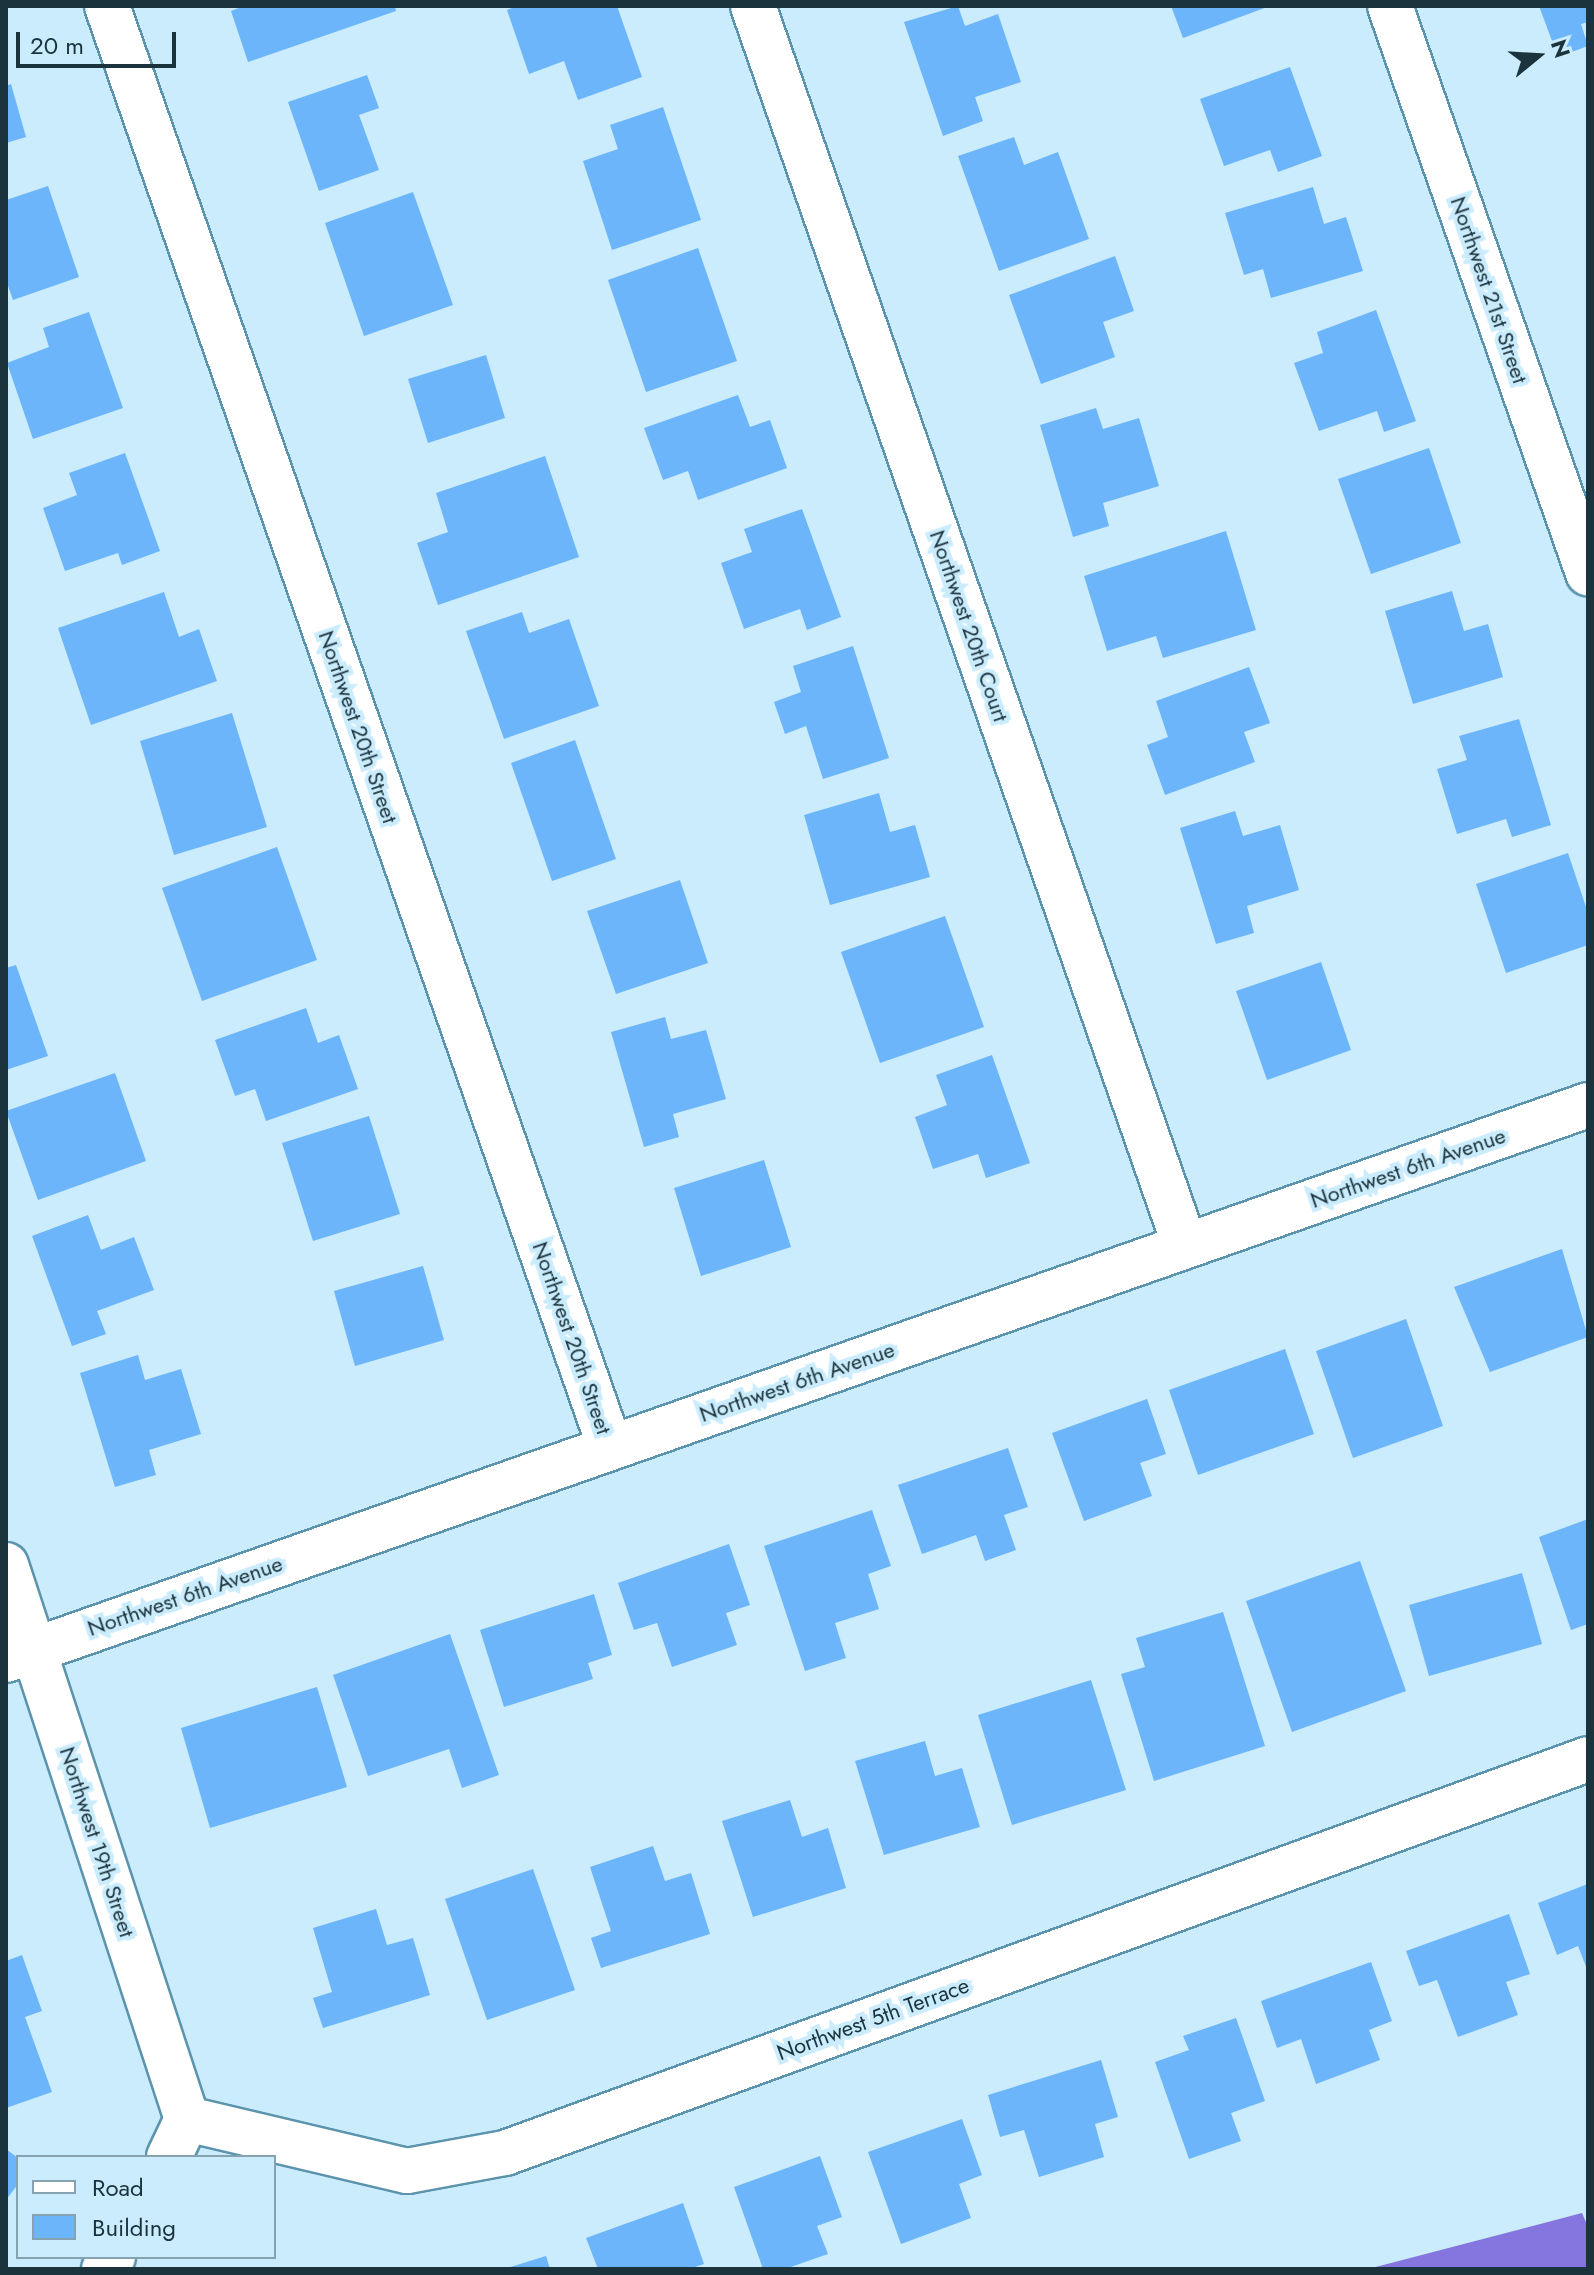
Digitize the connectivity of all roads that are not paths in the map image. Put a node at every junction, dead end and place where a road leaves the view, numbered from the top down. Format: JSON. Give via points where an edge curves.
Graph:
{"nodes":[{"id":1,"x":107,"y":6,"type":"edge"},
{"id":2,"x":753,"y":6,"type":"edge"},
{"id":3,"x":1390,"y":6,"type":"edge"},
{"id":4,"x":1588,"y":573,"type":"edge"},
{"id":5,"x":1588,"y":1105,"type":"edge"},
{"id":6,"x":1185,"y":1246,"type":"junction"},
{"id":7,"x":610,"y":1447,"type":"junction"},
{"id":8,"x":6,"y":1565,"type":"edge"},
{"id":9,"x":20,"y":1654,"type":"edge"},
{"id":10,"x":1588,"y":1759,"type":"edge"},
{"id":11,"x":178,"y":2138,"type":"edge"}],
"edges":[{"from":1,"to":7,"type":"street","name":"Northwest 20th Street"},
{"from":2,"to":6,"type":"street","name":"Northwest 20th Court"},
{"from":3,"to":4,"type":"street","name":"Northwest 21st Street"},
{"from":5,"to":6,"type":"street","name":"Northwest 6th Avenue"},
{"from":6,"to":7,"type":"street","name":"Northwest 6th Avenue"},
{"from":7,"to":9,"type":"street","name":"Northwest 6th Avenue"},
{"from":8,"to":9,"type":"street","name":"Northwest 19th Street"},
{"from":9,"to":11,"type":"street","name":"Northwest 19th Street"},
{"from":10,"to":11,"type":"street","name":"Northwest 5th Terrace","via":[[505,2153],[407,2171]]}]}
